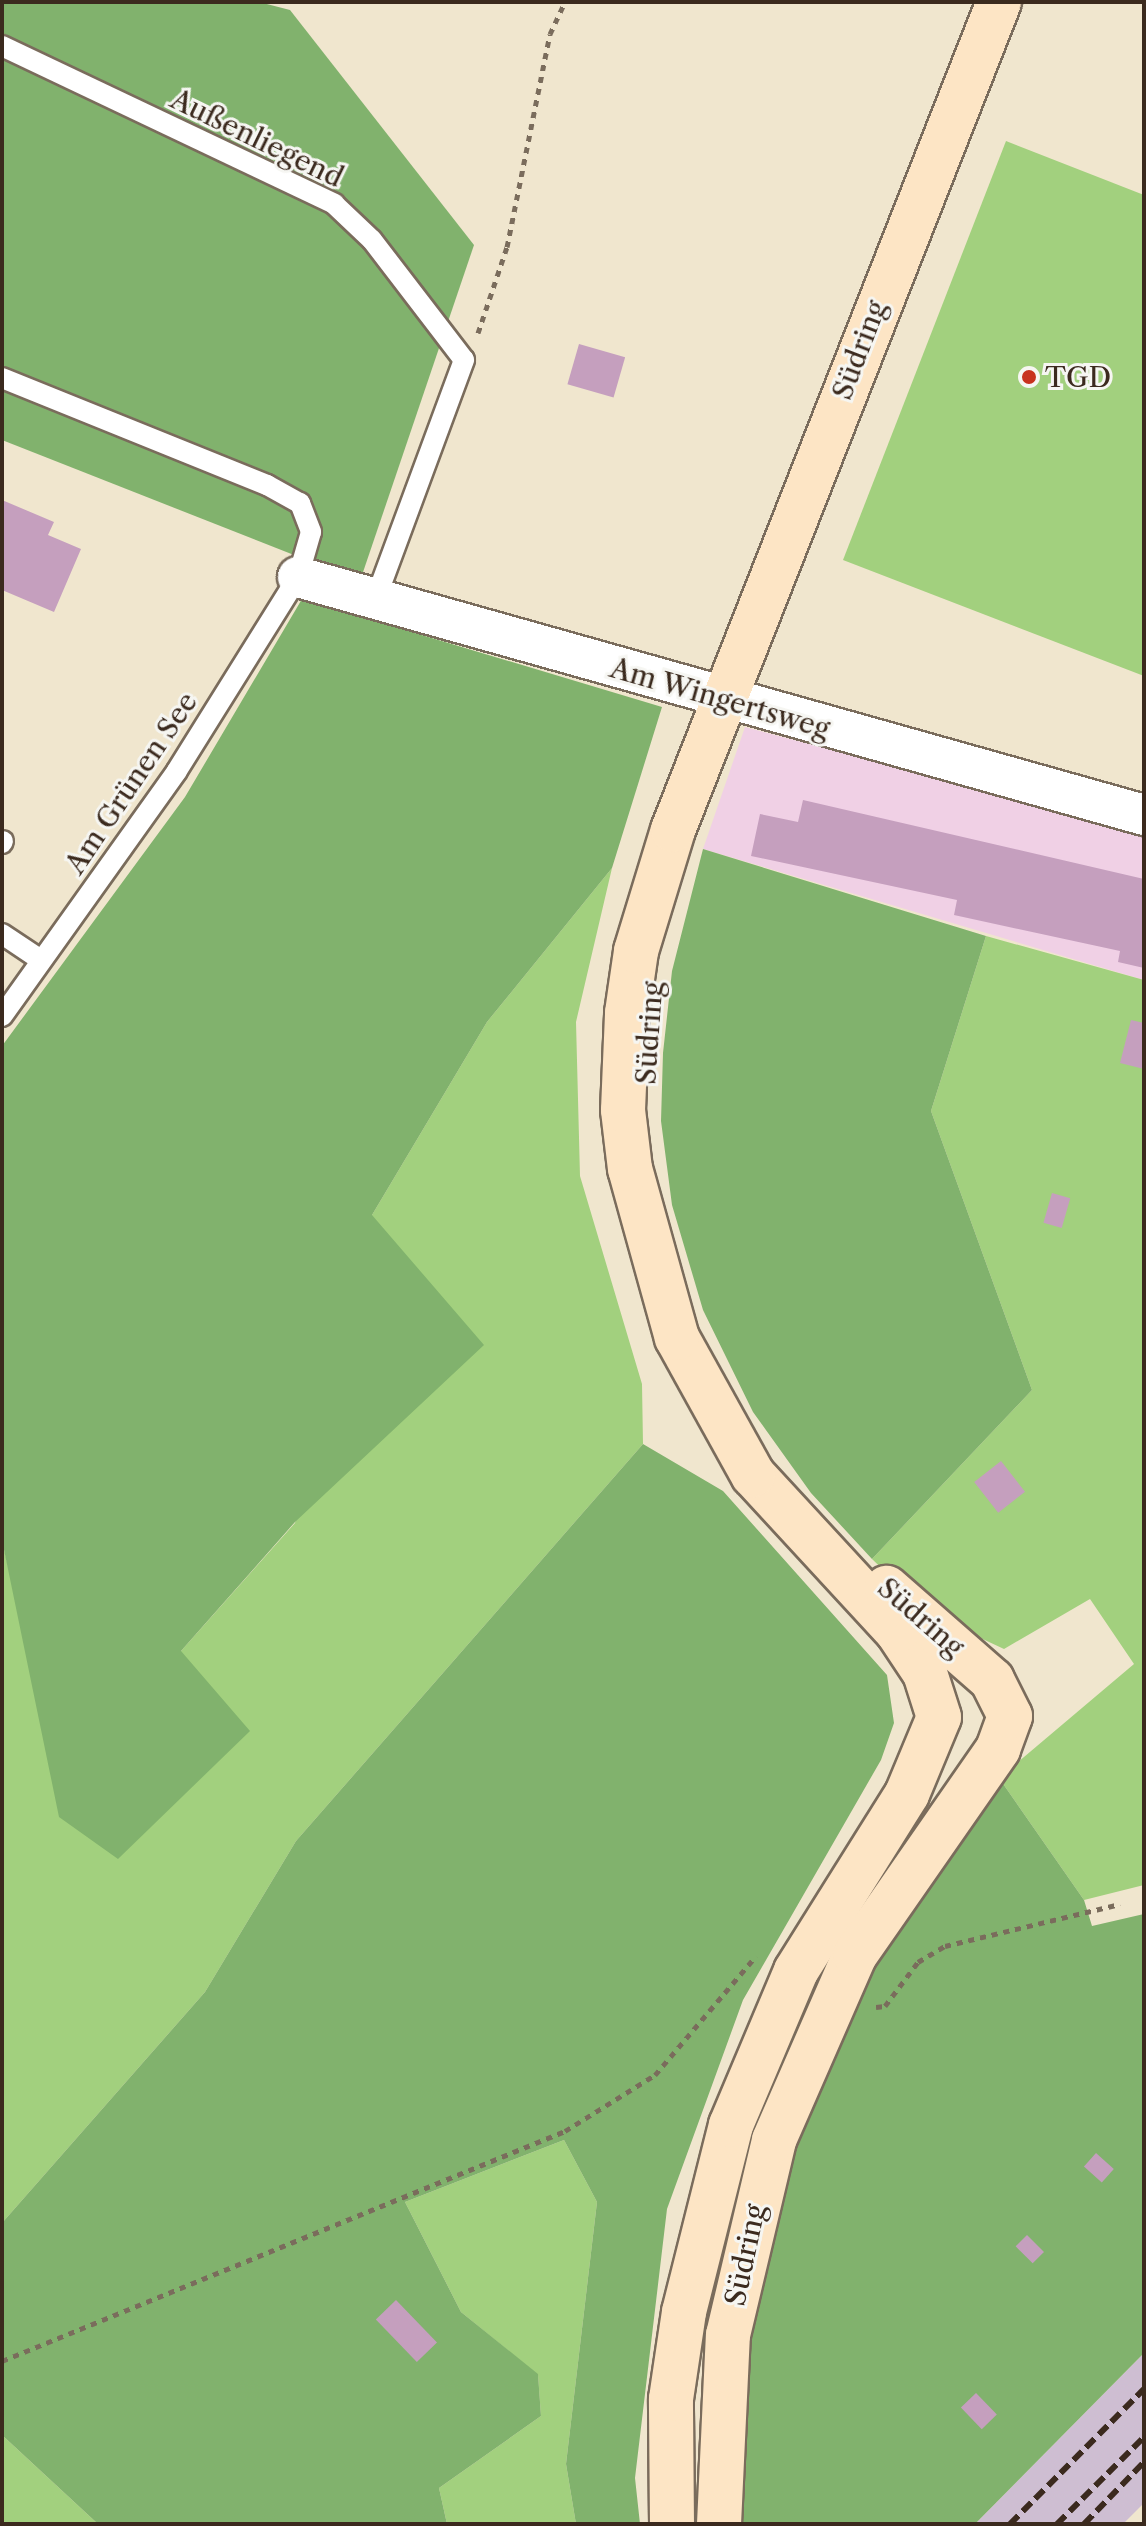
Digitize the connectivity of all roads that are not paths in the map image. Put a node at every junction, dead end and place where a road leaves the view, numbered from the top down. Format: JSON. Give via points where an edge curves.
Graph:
{"nodes":[{"id":1,"x":999,"y":2,"type":"edge"},
{"id":2,"x":2,"y":46,"type":"edge"},
{"id":3,"x":2,"y":378,"type":"edge"},
{"id":4,"x":298,"y":577,"type":"junction"},
{"id":5,"x":375,"y":601,"type":"junction"},
{"id":6,"x":723,"y":700,"type":"junction"},
{"id":7,"x":1144,"y":815,"type":"edge"},
{"id":8,"x":2,"y":934,"type":"edge"},
{"id":9,"x":41,"y":960,"type":"junction"},
{"id":10,"x":2,"y":1016,"type":"edge"},
{"id":11,"x":672,"y":2524,"type":"edge"},
{"id":12,"x":719,"y":2524,"type":"edge"}],
"edges":[{"from":1,"to":6,"type":"street","name":"Südring"},
{"from":2,"to":5,"type":"lane","name":"Außenliegend","via":[[334,204],[372,240],[464,360]]},
{"from":3,"to":4,"type":"lane","name":"Am Grünen See","via":[[300,503],[311,532]]},
{"from":4,"to":5,"type":"street","name":"Am Wingertsweg"},
{"from":4,"to":9,"type":"lane","name":"Am Grünen See","via":[[177,771]]},
{"from":5,"to":6,"type":"street","name":"Am Wingertsweg"},
{"from":6,"to":7,"type":"street","name":"Am Wingertsweg"},
{"from":6,"to":11,"type":"street","name":"Südring","via":[[636,951],[623,1110],[641,1227],[677,1338],[720,1426],[801,1533],[910,1648],[939,1717],[907,1794],[796,1971],[731,2125],[704,2215],[678,2356]]},
{"from":6,"to":12,"type":"street","name":"Südring","via":[[666,912],[646,1040],[647,1155],[672,1265],[710,1359],[767,1456],[862,1565],[992,1680],[1010,1716],[998,1749],[855,1955],[774,2140],[728,2335]]},
{"from":8,"to":9,"type":"lane"},
{"from":9,"to":10,"type":"lane","name":"Am Grünen See"}]}
